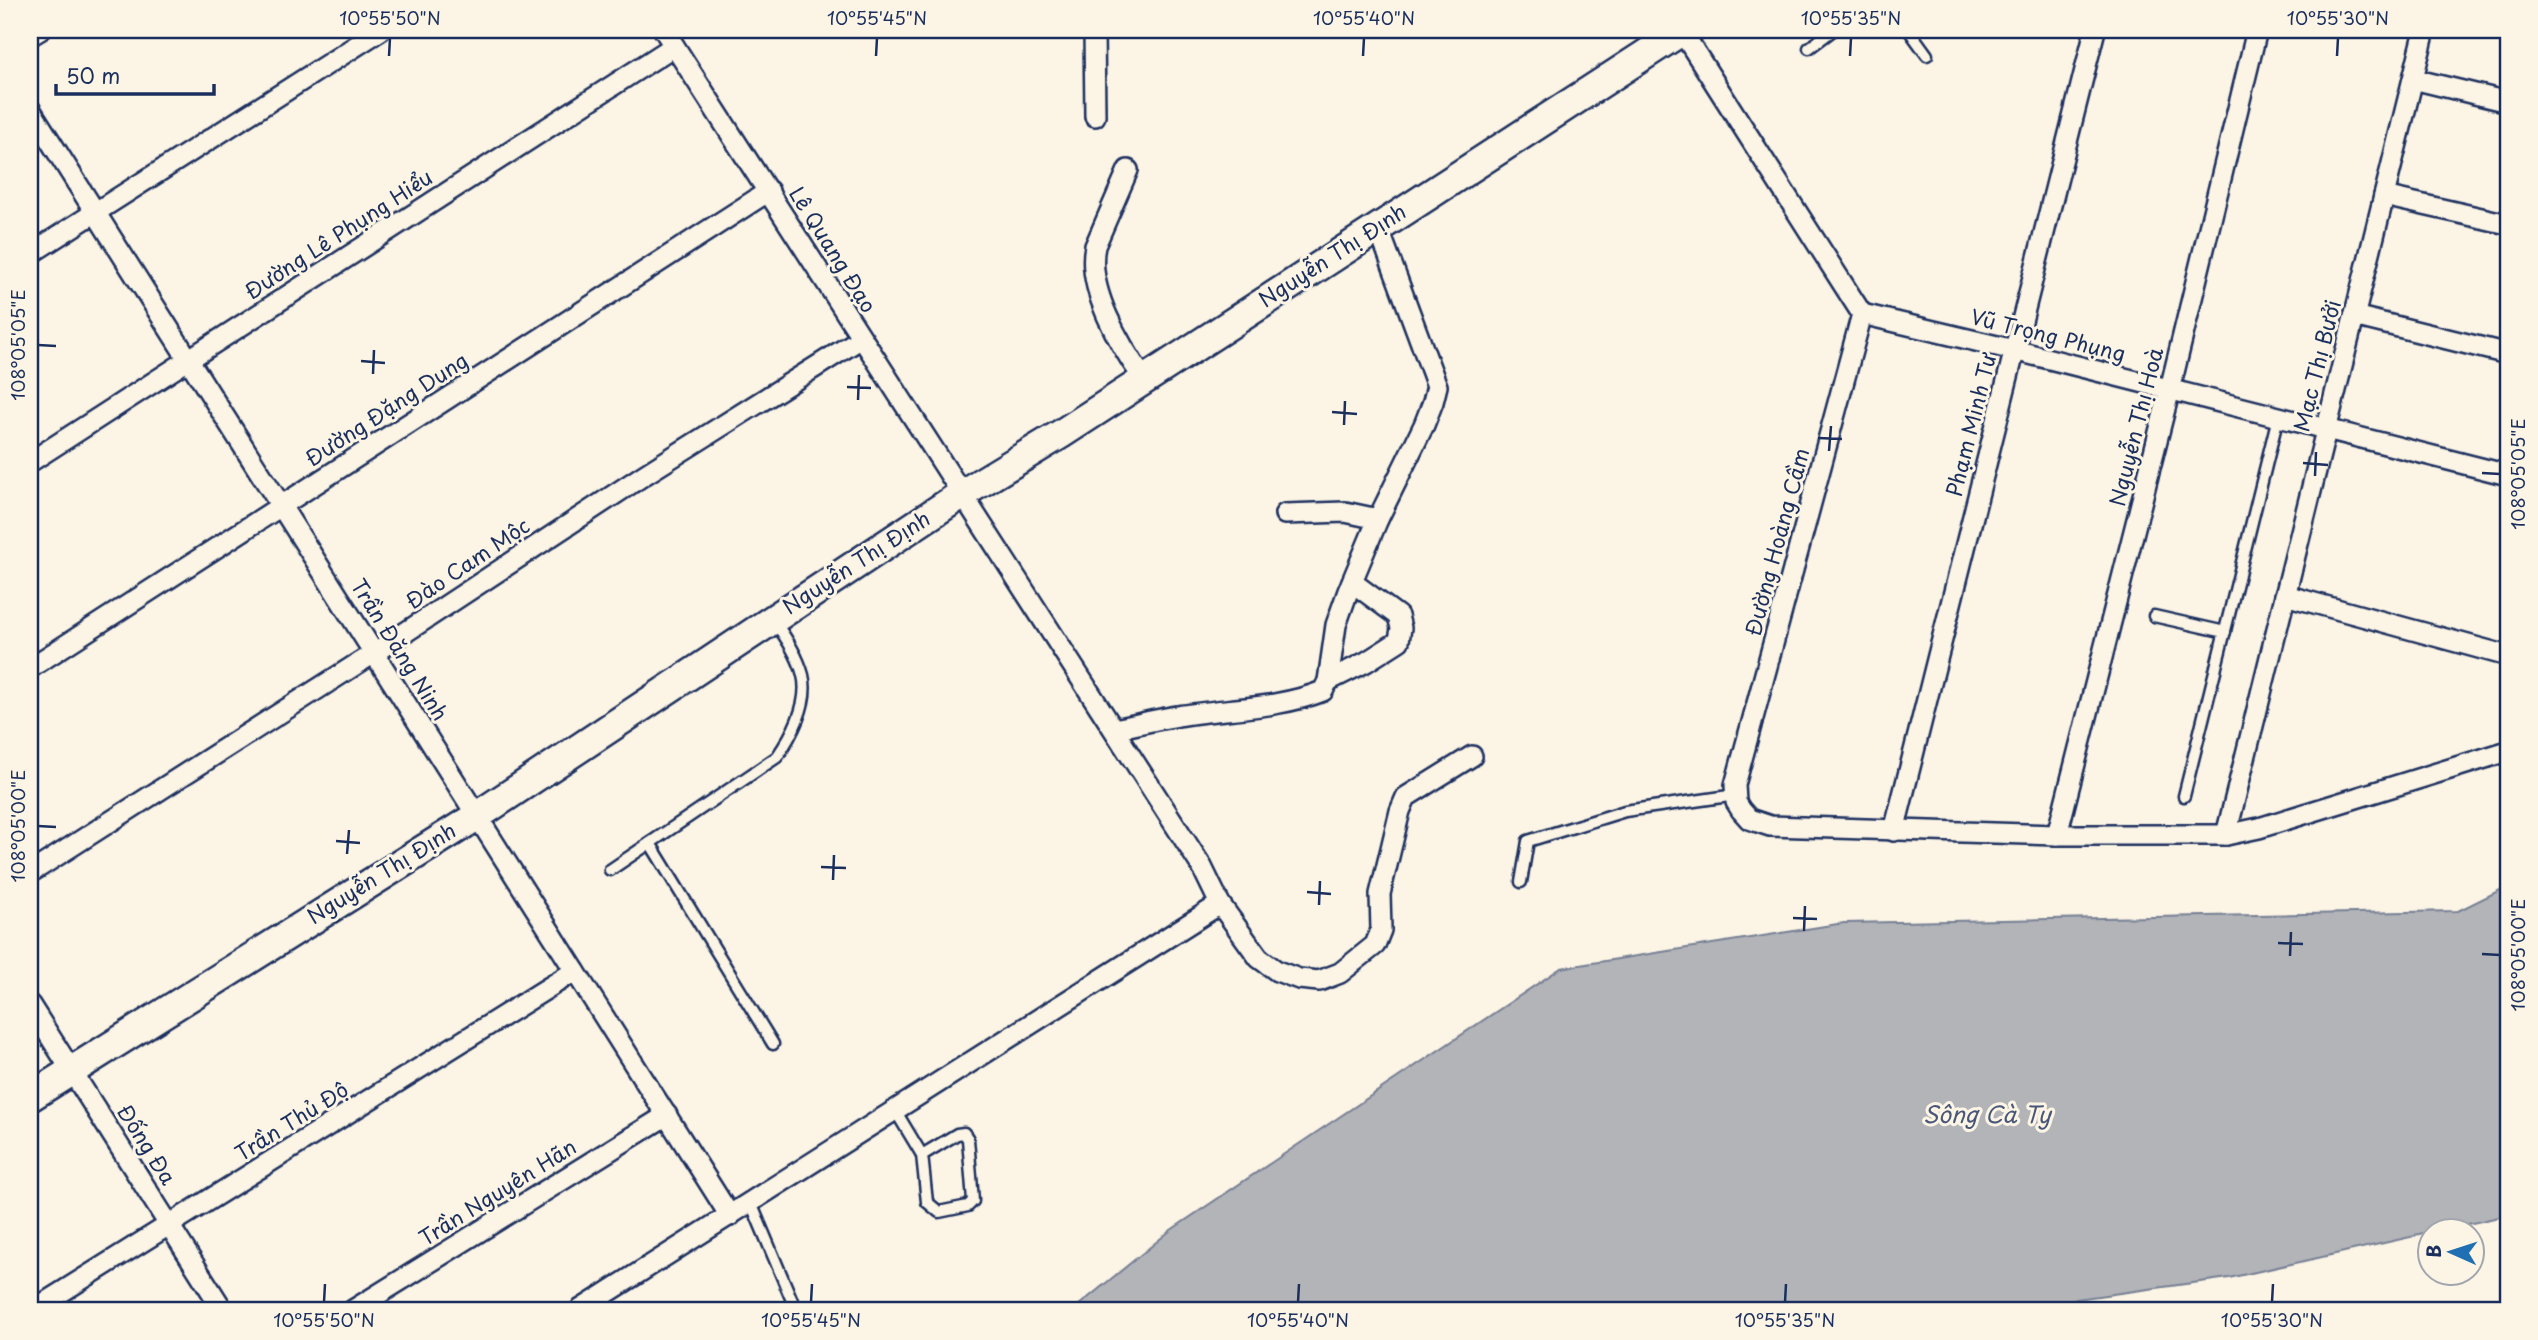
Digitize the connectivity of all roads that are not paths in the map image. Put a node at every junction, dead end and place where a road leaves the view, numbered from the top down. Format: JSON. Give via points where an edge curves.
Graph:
{"nodes":[{"id":1,"x":40,"y":30,"type":"edge"},
{"id":2,"x":381,"y":30,"type":"edge"},
{"id":3,"x":1094,"y":30,"type":"edge"},
{"id":4,"x":1682,"y":30,"type":"edge"},
{"id":5,"x":1833,"y":30,"type":"edge"},
{"id":6,"x":1909,"y":30,"type":"edge"},
{"id":7,"x":2095,"y":30,"type":"edge"},
{"id":8,"x":2257,"y":30,"type":"edge"},
{"id":9,"x":2425,"y":30,"type":"edge"},
{"id":10,"x":30,"y":36,"type":"edge"},
{"id":11,"x":669,"y":38,"type":"edge"},
{"id":12,"x":1809,"y":48,"type":"dead end"},
{"id":13,"x":1927,"y":55,"type":"dead end"},
{"id":14,"x":2413,"y":79,"type":"junction"},
{"id":15,"x":2508,"y":102,"type":"edge"},
{"id":16,"x":30,"y":109,"type":"edge"},
{"id":17,"x":1095,"y":116,"type":"dead end"},
{"id":18,"x":1128,"y":170,"type":"dead end"},
{"id":19,"x":769,"y":191,"type":"junction"},
{"id":20,"x":2384,"y":196,"type":"junction"},
{"id":21,"x":95,"y":212,"type":"junction"},
{"id":22,"x":2508,"y":224,"type":"edge"},
{"id":23,"x":1378,"y":228,"type":"junction"},
{"id":24,"x":30,"y":254,"type":"edge"},
{"id":25,"x":1862,"y":314,"type":"junction"},
{"id":26,"x":2354,"y":316,"type":"junction"},
{"id":27,"x":860,"y":338,"type":"junction"},
{"id":28,"x":2014,"y":350,"type":"junction"},
{"id":29,"x":2508,"y":354,"type":"edge"},
{"id":30,"x":188,"y":359,"type":"junction"},
{"id":31,"x":1144,"y":379,"type":"junction"},
{"id":32,"x":2170,"y":389,"type":"junction"},
{"id":33,"x":2278,"y":417,"type":"junction"},
{"id":34,"x":2326,"y":430,"type":"junction"},
{"id":35,"x":30,"y":463,"type":"edge"},
{"id":36,"x":2508,"y":475,"type":"edge"},
{"id":37,"x":962,"y":494,"type":"junction"},
{"id":38,"x":281,"y":506,"type":"junction"},
{"id":39,"x":1285,"y":514,"type":"dead end"},
{"id":40,"x":1378,"y":519,"type":"junction"},
{"id":41,"x":1352,"y":582,"type":"junction"},
{"id":42,"x":2285,"y":595,"type":"junction"},
{"id":43,"x":2154,"y":616,"type":"dead end"},
{"id":44,"x":773,"y":618,"type":"junction"},
{"id":45,"x":2225,"y":632,"type":"junction"},
{"id":46,"x":374,"y":653,"type":"junction"},
{"id":47,"x":2508,"y":656,"type":"edge"},
{"id":48,"x":30,"y":668,"type":"edge"},
{"id":49,"x":1328,"y":681,"type":"junction"},
{"id":50,"x":1114,"y":730,"type":"junction"},
{"id":51,"x":2508,"y":751,"type":"edge"},
{"id":52,"x":1472,"y":756,"type":"dead end"},
{"id":53,"x":1736,"y":795,"type":"junction"},
{"id":54,"x":2184,"y":796,"type":"dead end"},
{"id":55,"x":477,"y":816,"type":"junction"},
{"id":56,"x":1894,"y":831,"type":"junction"},
{"id":57,"x":2057,"y":835,"type":"junction"},
{"id":58,"x":2226,"y":835,"type":"junction"},
{"id":59,"x":650,"y":843,"type":"junction"},
{"id":60,"x":610,"y":870,"type":"dead end"},
{"id":61,"x":30,"y":873,"type":"edge"},
{"id":62,"x":1521,"y":882,"type":"dead end"},
{"id":63,"x":1220,"y":904,"type":"junction"},
{"id":64,"x":575,"y":971,"type":"junction"},
{"id":65,"x":30,"y":1004,"type":"edge"},
{"id":66,"x":774,"y":1044,"type":"dead end"},
{"id":67,"x":72,"y":1069,"type":"junction"},
{"id":68,"x":30,"y":1097,"type":"edge"},
{"id":69,"x":895,"y":1110,"type":"junction"},
{"id":70,"x":667,"y":1115,"type":"junction"},
{"id":71,"x":922,"y":1155,"type":"junction"},
{"id":72,"x":751,"y":1203,"type":"junction"},
{"id":73,"x":730,"y":1216,"type":"junction"},
{"id":74,"x":170,"y":1225,"type":"junction"},
{"id":75,"x":33,"y":1310,"type":"edge"},
{"id":76,"x":223,"y":1310,"type":"edge"},
{"id":77,"x":352,"y":1310,"type":"edge"},
{"id":78,"x":580,"y":1310,"type":"edge"},
{"id":79,"x":796,"y":1310,"type":"edge"}],
"edges":[{"from":1,"to":10,"type":"street"},
{"from":2,"to":21,"type":"street"},
{"from":3,"to":17,"type":"street"},
{"from":4,"to":23,"type":"street","name":"Nguyễn Thị Định"},
{"from":4,"to":25,"type":"street"},
{"from":5,"to":12,"type":"lane"},
{"from":6,"to":13,"type":"lane"},
{"from":7,"to":28,"type":"street","name":"Phạm Minh Tư"},
{"from":8,"to":32,"type":"street","name":"Nguyễn Thị Hoà"},
{"from":9,"to":14,"type":"street","name":"Mạc Thị Bưởi"},
{"from":11,"to":19,"type":"street","name":"Lê Quang Đạo"},
{"from":11,"to":30,"type":"street","name":"Đường Lê Phụng Hiểu"},
{"from":14,"to":15,"type":"street"},
{"from":14,"to":20,"type":"street","name":"Mạc Thị Bưởi"},
{"from":16,"to":21,"type":"street","name":"Trần Đăng Ninh"},
{"from":18,"to":31,"type":"street","via":[[1093,257],[1112,326]]},
{"from":19,"to":27,"type":"street","name":"Lê Quang Đạo"},
{"from":19,"to":38,"type":"street","name":"Đường Đặng Dung"},
{"from":20,"to":22,"type":"street"},
{"from":20,"to":26,"type":"street","name":"Mạc Thị Bưởi"},
{"from":21,"to":24,"type":"street"},
{"from":21,"to":30,"type":"street","name":"Trần Đăng Ninh"},
{"from":23,"to":31,"type":"street","name":"Nguyễn Thị Định"},
{"from":23,"to":40,"type":"street","via":[[1437,386],[1424,425]]},
{"from":25,"to":28,"type":"street","name":"Vũ Trọng Phụng"},
{"from":25,"to":53,"type":"street","name":"Đường Hoàng Cầm","via":[[1735,785]]},
{"from":26,"to":29,"type":"street"},
{"from":26,"to":34,"type":"street","name":"Mạc Thị Bưởi"},
{"from":27,"to":37,"type":"street","name":"Lê Quang Đạo"},
{"from":27,"to":46,"type":"street","name":"Đào Cam Mộc"},
{"from":28,"to":32,"type":"street","name":"Vũ Trọng Phụng"},
{"from":28,"to":56,"type":"street","name":"Phạm Minh Tư"},
{"from":30,"to":35,"type":"street","name":"Đường Lê Phụng Hiểu"},
{"from":30,"to":38,"type":"street","name":"Trần Đăng Ninh"},
{"from":31,"to":37,"type":"street","name":"Nguyễn Thị Định"},
{"from":32,"to":33,"type":"street","name":"Vũ Trọng Phụng"},
{"from":32,"to":57,"type":"street","name":"Nguyễn Thị Hoà"},
{"from":33,"to":34,"type":"street","name":"Vũ Trọng Phụng"},
{"from":33,"to":45,"type":"lane"},
{"from":34,"to":36,"type":"street","name":"Vũ Trọng Phụng"},
{"from":34,"to":42,"type":"street","name":"Mạc Thị Bưởi"},
{"from":37,"to":44,"type":"street","name":"Nguyễn Thị Định"},
{"from":37,"to":50,"type":"street","name":"Lê Quang Đạo"},
{"from":38,"to":46,"type":"street","name":"Trần Đăng Ninh"},
{"from":38,"to":48,"type":"street","name":"Đường Đặng Dung"},
{"from":39,"to":40,"type":"street","via":[[1336,511]]},
{"from":40,"to":41,"type":"street"},
{"from":41,"to":49,"type":"street","via":[[1336,625]]},
{"from":41,"to":49,"type":"street","via":[[1398,616],[1399,641]]},
{"from":42,"to":47,"type":"street"},
{"from":42,"to":58,"type":"street","name":"Mạc Thị Bưởi"},
{"from":43,"to":45,"type":"lane"},
{"from":44,"to":55,"type":"street","name":"Nguyễn Thị Định"},
{"from":44,"to":59,"type":"lane","via":[[804,678],[801,707],[791,735],[777,757]]},
{"from":45,"to":54,"type":"lane"},
{"from":46,"to":55,"type":"street","name":"Trần Đăng Ninh"},
{"from":46,"to":61,"type":"street","name":"Đào Cam Mộc"},
{"from":49,"to":50,"type":"street","via":[[1323,691],[1311,695]]},
{"from":50,"to":63,"type":"street","name":"Lê Quang Đạo","via":[[1202,867]]},
{"from":51,"to":58,"type":"street"},
{"from":52,"to":63,"type":"street","name":"Lê Quang Đạo","via":[[1406,797],[1380,894],[1381,930],[1375,945],[1339,973],[1319,981],[1277,971],[1259,958]]},
{"from":53,"to":56,"type":"street","via":[[1749,819],[1770,826]]},
{"from":53,"to":62,"type":"lane","via":[[1625,811],[1528,841]]},
{"from":55,"to":64,"type":"street","name":"Trần Đăng Ninh"},
{"from":55,"to":67,"type":"street","name":"Nguyễn Thị Định"},
{"from":56,"to":57,"type":"street"},
{"from":57,"to":58,"type":"street"},
{"from":59,"to":60,"type":"lane"},
{"from":59,"to":66,"type":"lane"},
{"from":63,"to":69,"type":"street"},
{"from":64,"to":70,"type":"street","name":"Trần Đăng Ninh"},
{"from":64,"to":74,"type":"street","name":"Trần Thủ Độ"},
{"from":65,"to":67,"type":"street","name":"Đống Đa"},
{"from":67,"to":68,"type":"street","name":"Nguyễn Thị Định"},
{"from":67,"to":74,"type":"street","name":"Đống Đa"},
{"from":69,"to":71,"type":"lane"},
{"from":69,"to":72,"type":"street"},
{"from":70,"to":73,"type":"street","name":"Trần Đăng Ninh"},
{"from":70,"to":77,"type":"street","name":"Trần Nguyên Hãn"},
{"from":71,"to":71,"type":"lane","via":[[964,1133],[974,1201],[939,1212],[932,1208],[927,1202]]},
{"from":72,"to":73,"type":"street"},
{"from":72,"to":79,"type":"lane"},
{"from":73,"to":78,"type":"street"},
{"from":74,"to":75,"type":"street","name":"Trần Thủ Độ"},
{"from":74,"to":76,"type":"street","name":"Đống Đa"}]}
